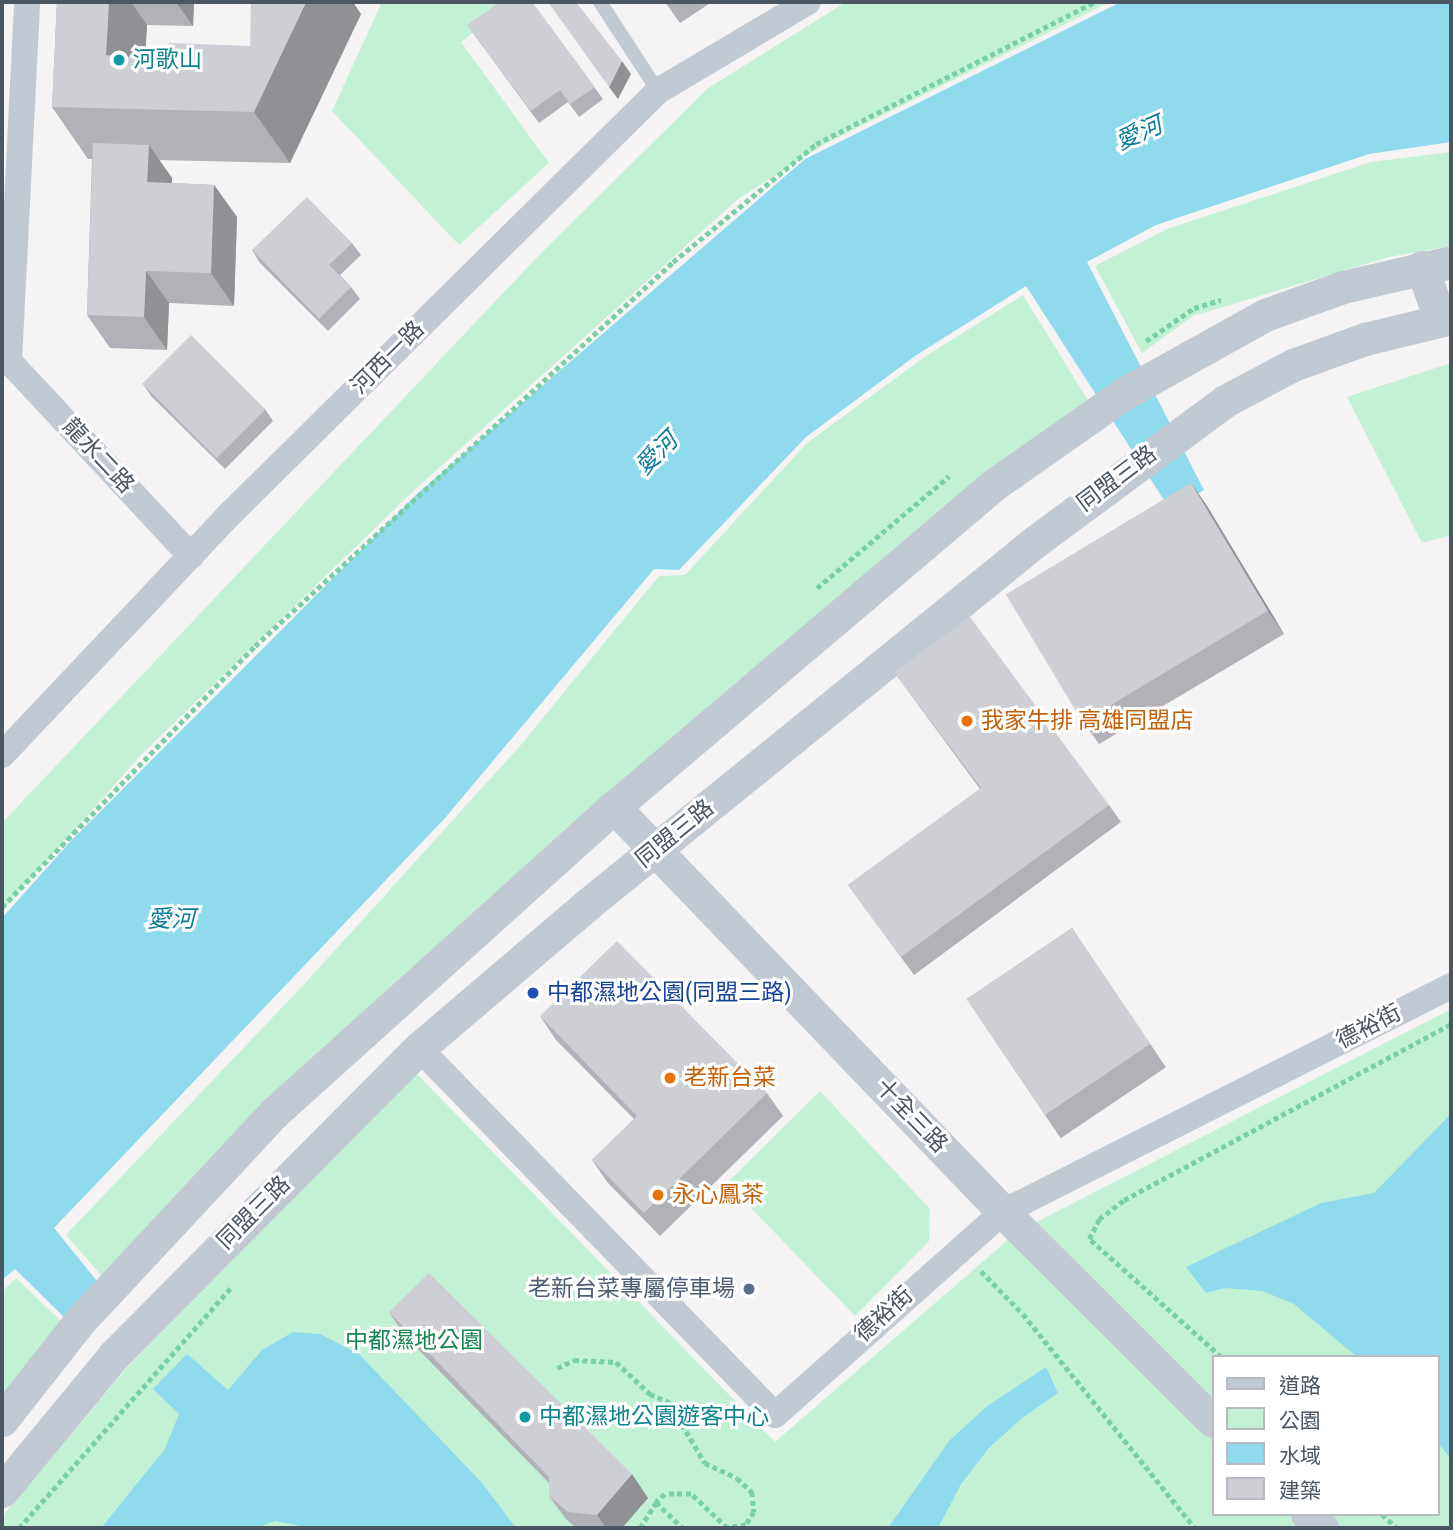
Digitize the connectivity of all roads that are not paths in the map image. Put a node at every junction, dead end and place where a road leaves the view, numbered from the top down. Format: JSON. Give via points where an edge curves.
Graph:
{"nodes":[{"id":1,"x":27,"y":2,"type":"edge"},
{"id":2,"x":600,"y":2,"type":"edge"},
{"id":3,"x":807,"y":2,"type":"edge"},
{"id":4,"x":658,"y":91,"type":"junction"},
{"id":5,"x":1437,"y":264,"type":"edge"},
{"id":6,"x":1446,"y":319,"type":"edge"},
{"id":7,"x":5,"y":361,"type":"edge"},
{"id":8,"x":191,"y":556,"type":"junction"},
{"id":9,"x":2,"y":755,"type":"edge"},
{"id":10,"x":614,"y":807,"type":"junction"},
{"id":11,"x":653,"y":851,"type":"junction"},
{"id":12,"x":1451,"y":986,"type":"edge"},
{"id":13,"x":419,"y":1048,"type":"junction"},
{"id":14,"x":1003,"y":1212,"type":"junction"},
{"id":15,"x":2,"y":1420,"type":"edge"},
{"id":16,"x":1212,"y":1420,"type":"edge"},
{"id":17,"x":2,"y":1491,"type":"edge"},
{"id":18,"x":1309,"y":1516,"type":"edge"},
{"id":19,"x":1322,"y":1528,"type":"edge"}],
"edges":[{"from":1,"to":7,"type":"street"},
{"from":2,"to":4,"type":"lane"},
{"from":3,"to":4,"type":"street","name":"河西一路"},
{"from":4,"to":8,"type":"street","name":"河西一路"},
{"from":5,"to":6,"type":"street"},
{"from":5,"to":10,"type":"street","via":[[1343,287],[1265,315],[1125,393],[992,486]]},
{"from":6,"to":11,"type":"street","name":"同盟三路","via":[[1365,339],[1293,365],[1225,401],[1036,541]]},
{"from":7,"to":8,"type":"street","name":"龍水二路"},
{"from":8,"to":9,"type":"street","name":"河西一路"},
{"from":10,"to":11,"type":"street","name":"十全三路"},
{"from":10,"to":15,"type":"street","via":[[275,1112],[79,1322]]},
{"from":11,"to":13,"type":"street","name":"同盟三路"},
{"from":11,"to":14,"type":"street","name":"十全三路"},
{"from":12,"to":14,"type":"street","name":"德裕街"},
{"from":13,"to":14,"type":"street","name":"德裕街","via":[[775,1415]]},
{"from":13,"to":17,"type":"street","name":"同盟三路","via":[[114,1355]]},
{"from":14,"to":16,"type":"street","name":"十全三路"},
{"from":18,"to":19,"type":"street"}]}
